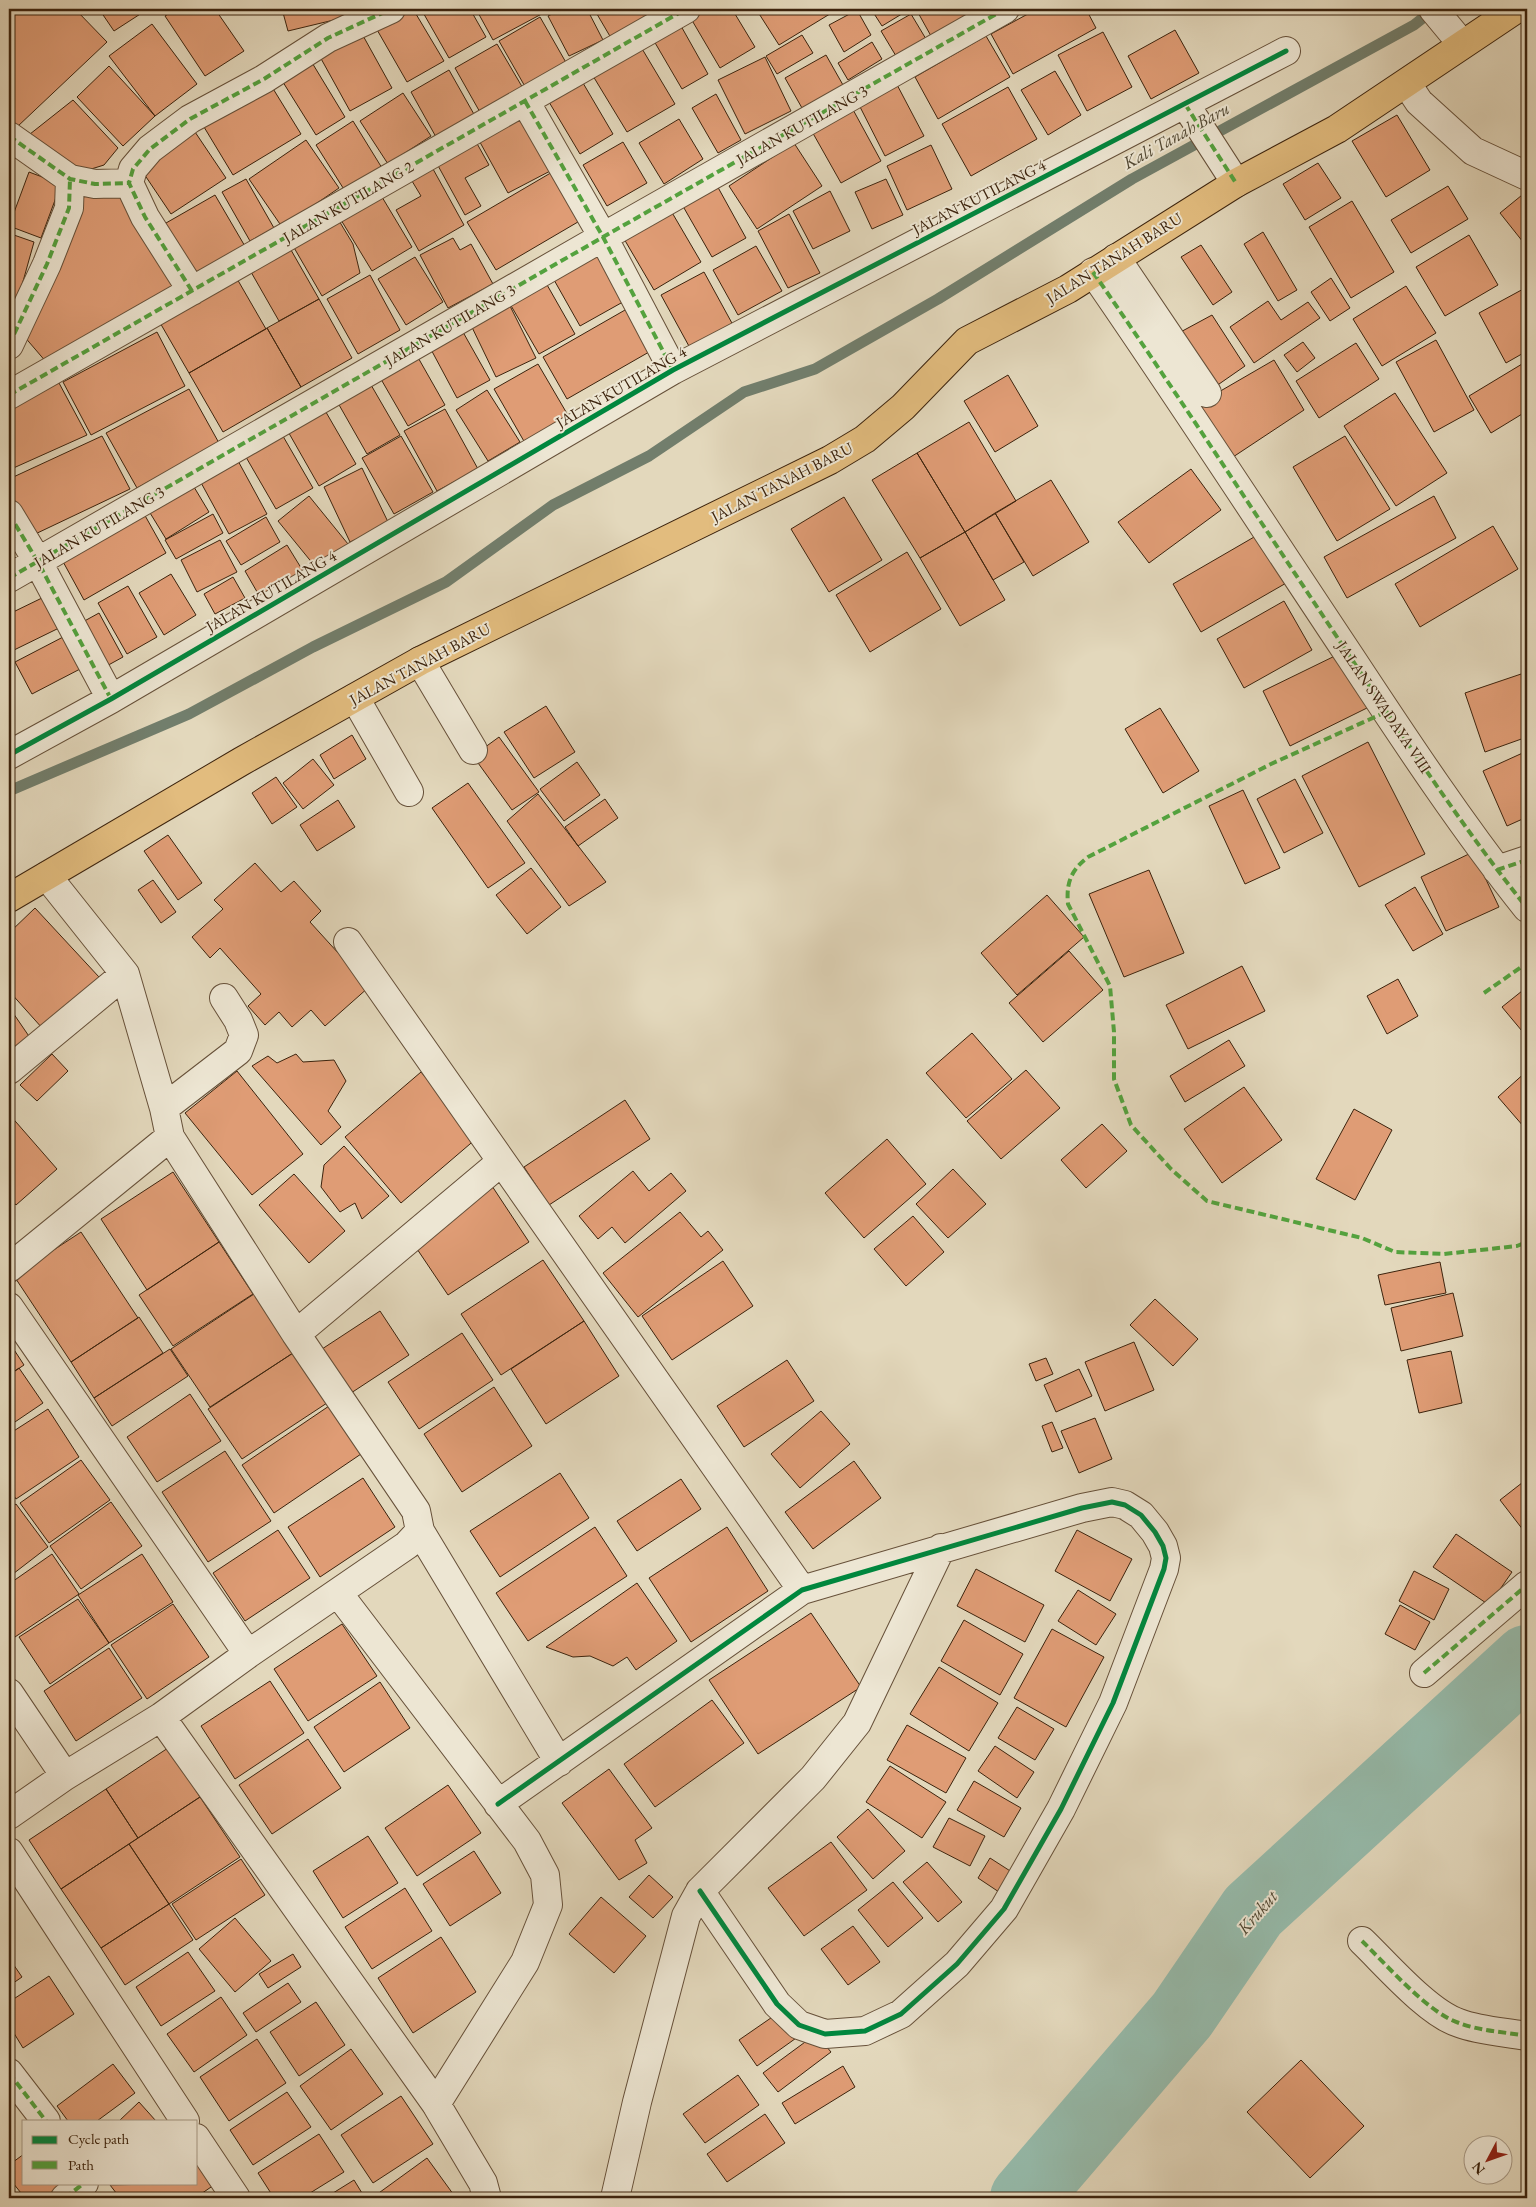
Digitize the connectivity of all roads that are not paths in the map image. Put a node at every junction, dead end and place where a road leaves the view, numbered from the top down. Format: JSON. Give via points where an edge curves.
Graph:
{"nodes":[{"id":1,"x":391,"y":9,"type":"edge"},
{"id":2,"x":686,"y":9,"type":"edge"},
{"id":3,"x":1005,"y":9,"type":"edge"},
{"id":4,"x":1516,"y":9,"type":"edge"},
{"id":5,"x":1448,"y":26,"type":"edge"},
{"id":6,"x":1286,"y":51,"type":"dead end"},
{"id":7,"x":1407,"y":84,"type":"junction"},
{"id":8,"x":525,"y":100,"type":"junction"},
{"id":9,"x":1191,"y":113,"type":"junction"},
{"id":10,"x":9,"y":136,"type":"edge"},
{"id":11,"x":1229,"y":173,"type":"junction"},
{"id":12,"x":1527,"y":176,"type":"edge"},
{"id":13,"x":70,"y":179,"type":"junction"},
{"id":14,"x":128,"y":183,"type":"junction"},
{"id":15,"x":603,"y":237,"type":"junction"},
{"id":16,"x":1116,"y":258,"type":"junction"},
{"id":17,"x":1093,"y":272,"type":"junction"},
{"id":18,"x":192,"y":291,"type":"junction"},
{"id":19,"x":9,"y":345,"type":"edge"},
{"id":20,"x":673,"y":370,"type":"junction"},
{"id":21,"x":1207,"y":394,"type":"dead end"},
{"id":22,"x":9,"y":395,"type":"edge"},
{"id":23,"x":9,"y":514,"type":"edge"},
{"id":24,"x":38,"y":562,"type":"junction"},
{"id":25,"x":9,"y":578,"type":"edge"},
{"id":26,"x":420,"y":661,"type":"junction"},
{"id":27,"x":355,"y":698,"type":"junction"},
{"id":28,"x":111,"y":699,"type":"junction"},
{"id":29,"x":473,"y":750,"type":"dead end"},
{"id":30,"x":9,"y":755,"type":"edge"},
{"id":31,"x":409,"y":792,"type":"dead end"},
{"id":32,"x":1527,"y":860,"type":"edge"},
{"id":33,"x":1497,"y":870,"type":"junction"},
{"id":34,"x":47,"y":876,"type":"junction"},
{"id":35,"x":9,"y":898,"type":"edge"},
{"id":36,"x":1527,"y":908,"type":"edge"},
{"id":37,"x":348,"y":942,"type":"dead end"},
{"id":38,"x":125,"y":974,"type":"junction"},
{"id":39,"x":224,"y":998,"type":"dead end"},
{"id":40,"x":9,"y":1070,"type":"edge"},
{"id":41,"x":164,"y":1108,"type":"junction"},
{"id":42,"x":170,"y":1137,"type":"junction"},
{"id":43,"x":502,"y":1162,"type":"junction"},
{"id":44,"x":9,"y":1268,"type":"edge"},
{"id":45,"x":9,"y":1307,"type":"edge"},
{"id":46,"x":296,"y":1334,"type":"junction"},
{"id":47,"x":420,"y":1530,"type":"junction"},
{"id":48,"x":941,"y":1548,"type":"junction"},
{"id":49,"x":1527,"y":1585,"type":"edge"},
{"id":50,"x":802,"y":1590,"type":"junction"},
{"id":51,"x":338,"y":1593,"type":"junction"},
{"id":52,"x":248,"y":1654,"type":"junction"},
{"id":53,"x":1424,"y":1673,"type":"dead end"},
{"id":54,"x":9,"y":1693,"type":"edge"},
{"id":55,"x":161,"y":1717,"type":"junction"},
{"id":56,"x":559,"y":1762,"type":"junction"},
{"id":57,"x":65,"y":1776,"type":"junction"},
{"id":58,"x":498,"y":1804,"type":"junction"},
{"id":59,"x":9,"y":1815,"type":"edge"},
{"id":60,"x":9,"y":1852,"type":"edge"},
{"id":61,"x":700,"y":1891,"type":"junction"},
{"id":62,"x":1362,"y":1941,"type":"dead end"},
{"id":63,"x":1527,"y":2036,"type":"edge"},
{"id":64,"x":9,"y":2072,"type":"edge"},
{"id":65,"x":436,"y":2104,"type":"junction"},
{"id":66,"x":45,"y":2120,"type":"edge"},
{"id":67,"x":184,"y":2120,"type":"edge"},
{"id":68,"x":198,"y":2141,"type":"edge"},
{"id":69,"x":83,"y":2184,"type":"edge"},
{"id":70,"x":65,"y":2198,"type":"edge"},
{"id":71,"x":236,"y":2198,"type":"edge"},
{"id":72,"x":486,"y":2198,"type":"edge"},
{"id":73,"x":614,"y":2198,"type":"edge"}],
"edges":[{"from":1,"to":14,"type":"street","via":[[328,38],[264,79],[190,119],[150,149],[133,169]]},
{"from":2,"to":8,"type":"street","name":"JALAN KUTILANG 2"},
{"from":3,"to":15,"type":"street","name":"JALAN KUTILANG 3"},
{"from":4,"to":5,"type":"main road","name":"JALAN TANAH BARU"},
{"from":5,"to":7,"type":"main road","name":"JALAN TANAH BARU"},
{"from":6,"to":9,"type":"street","name":"JALAN KUTILANG 4"},
{"from":7,"to":11,"type":"main road","name":"JALAN TANAH BARU","via":[[1337,129]]},
{"from":7,"to":12,"type":"street","via":[[1419,102],[1473,151]]},
{"from":8,"to":15,"type":"street"},
{"from":8,"to":18,"type":"street","name":"JALAN KUTILANG 2"},
{"from":9,"to":11,"type":"street"},
{"from":9,"to":20,"type":"street","name":"JALAN KUTILANG 4"},
{"from":10,"to":13,"type":"street"},
{"from":11,"to":16,"type":"main road","name":"JALAN TANAH BARU"},
{"from":13,"to":14,"type":"street","via":[[95,184]]},
{"from":13,"to":19,"type":"street","via":[[69,208]]},
{"from":14,"to":18,"type":"street","via":[[145,217]]},
{"from":15,"to":20,"type":"street"},
{"from":15,"to":24,"type":"street","name":"JALAN KUTILANG 3"},
{"from":16,"to":17,"type":"main road","name":"JALAN TANAH BARU"},
{"from":16,"to":21,"type":"street"},
{"from":17,"to":26,"type":"main road","name":"JALAN TANAH BARU","via":[[1068,289],[966,341],[903,406],[865,439],[844,452]]},
{"from":17,"to":33,"type":"street","name":"JALAN SWADAYA VIII","via":[[1174,388],[1386,712]]},
{"from":18,"to":22,"type":"street","name":"JALAN KUTILANG 2"},
{"from":20,"to":28,"type":"street","name":"JALAN KUTILANG 4"},
{"from":23,"to":24,"type":"street"},
{"from":24,"to":25,"type":"street","name":"JALAN KUTILANG 3"},
{"from":24,"to":28,"type":"street"},
{"from":26,"to":27,"type":"main road","name":"JALAN TANAH BARU"},
{"from":26,"to":29,"type":"street"},
{"from":27,"to":31,"type":"street"},
{"from":27,"to":34,"type":"main road","name":"JALAN TANAH BARU"},
{"from":28,"to":30,"type":"street","name":"JALAN KUTILANG 4"},
{"from":32,"to":33,"type":"street"},
{"from":33,"to":36,"type":"street","name":"JALAN SWADAYA VIII"},
{"from":34,"to":35,"type":"main road","name":"JALAN TANAH BARU"},
{"from":34,"to":38,"type":"street"},
{"from":37,"to":43,"type":"street"},
{"from":38,"to":40,"type":"street"},
{"from":38,"to":41,"type":"street"},
{"from":39,"to":41,"type":"street","via":[[244,1035],[238,1051]]},
{"from":41,"to":42,"type":"street"},
{"from":42,"to":44,"type":"street"},
{"from":42,"to":46,"type":"street"},
{"from":43,"to":46,"type":"street"},
{"from":43,"to":50,"type":"street"},
{"from":45,"to":52,"type":"street"},
{"from":46,"to":47,"type":"street","via":[[416,1511]]},
{"from":47,"to":51,"type":"street","via":[[408,1545]]},
{"from":47,"to":56,"type":"street"},
{"from":48,"to":50,"type":"street"},
{"from":48,"to":61,"type":"street","via":[[857,1723],[813,1778]]},
{"from":48,"to":61,"type":"street","via":[[1112,1502],[1126,1505],[1141,1515],[1155,1532],[1166,1558],[1113,1703],[1061,1809],[1004,1909],[957,1964],[901,2014],[865,2031],[825,2034],[799,2025],[777,2004]]},
{"from":49,"to":53,"type":"street"},
{"from":50,"to":56,"type":"street"},
{"from":51,"to":52,"type":"street"},
{"from":51,"to":58,"type":"street"},
{"from":52,"to":55,"type":"street"},
{"from":54,"to":57,"type":"street"},
{"from":55,"to":57,"type":"street"},
{"from":55,"to":65,"type":"street"},
{"from":56,"to":58,"type":"street"},
{"from":57,"to":59,"type":"street"},
{"from":58,"to":65,"type":"street","via":[[527,1841],[545,1875],[548,1905],[525,1962]]},
{"from":60,"to":67,"type":"street"},
{"from":61,"to":73,"type":"street","via":[[686,1916]]},
{"from":62,"to":63,"type":"street","via":[[1430,2005],[1458,2023]]},
{"from":64,"to":66,"type":"street"},
{"from":65,"to":72,"type":"street","via":[[483,2183]]},
{"from":68,"to":71,"type":"street"},
{"from":69,"to":70,"type":"street"}]}
